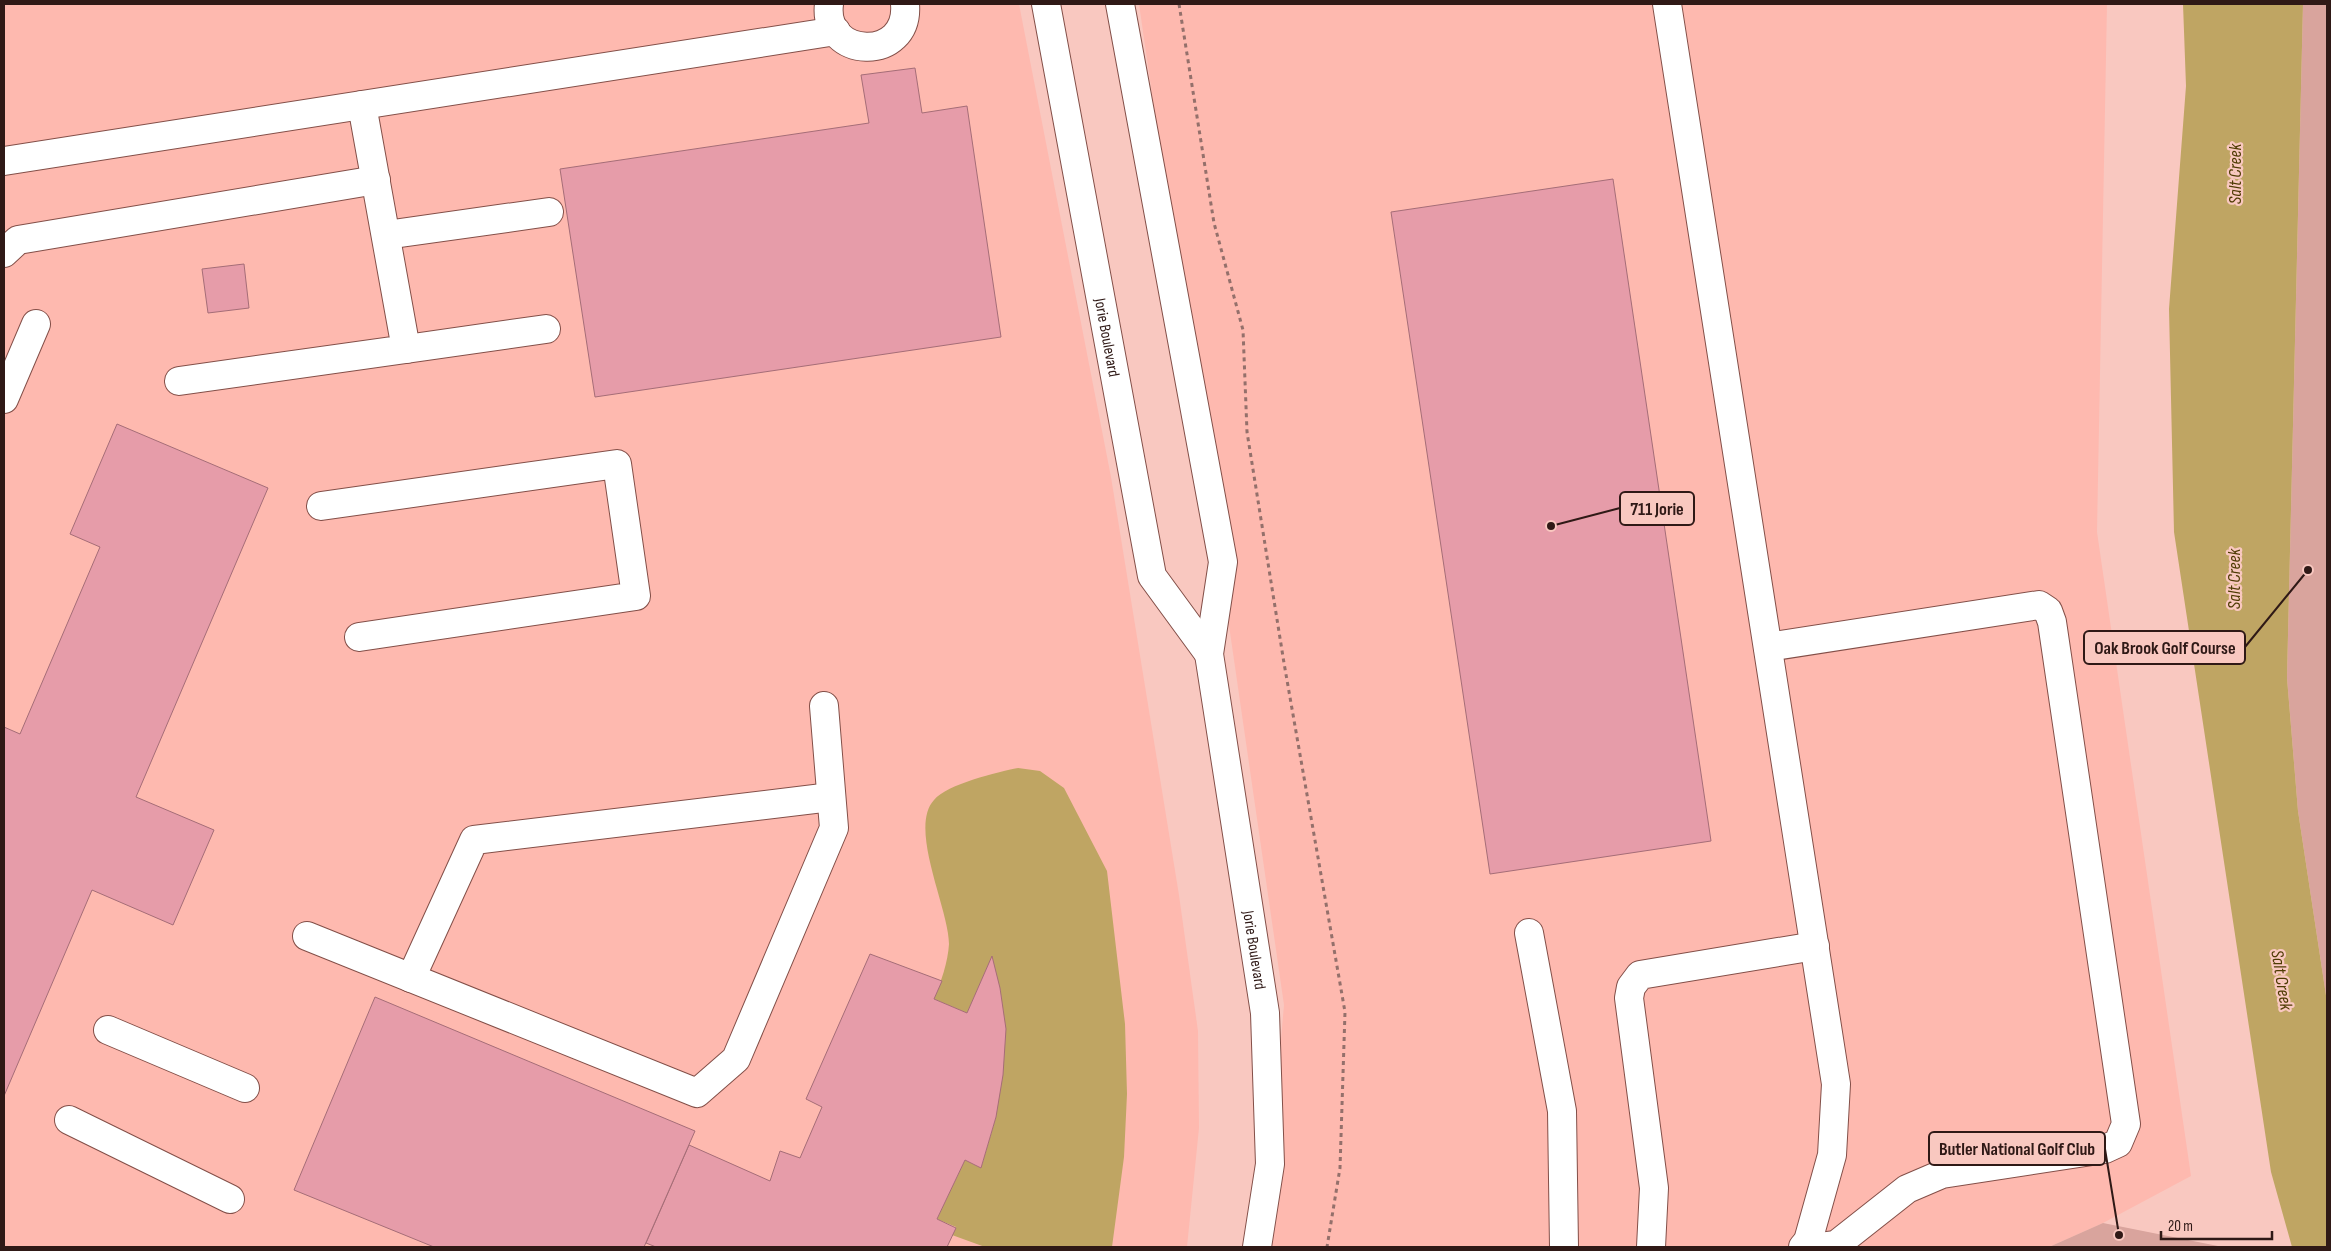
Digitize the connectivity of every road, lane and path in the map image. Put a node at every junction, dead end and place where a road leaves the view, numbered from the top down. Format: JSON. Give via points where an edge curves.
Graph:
{"nodes":[{"id":1,"x":829,"y":4,"type":"edge"},
{"id":2,"x":905,"y":4,"type":"edge"},
{"id":3,"x":1046,"y":4,"type":"edge"},
{"id":4,"x":1120,"y":4,"type":"edge"},
{"id":5,"x":1179,"y":4,"type":"edge"},
{"id":6,"x":1667,"y":4,"type":"edge"},
{"id":7,"x":836,"y":32,"type":"junction"},
{"id":8,"x":362,"y":105,"type":"junction"},
{"id":9,"x":4,"y":161,"type":"edge"},
{"id":10,"x":376,"y":180,"type":"junction"},
{"id":11,"x":549,"y":212,"type":"dead end"},
{"id":12,"x":386,"y":235,"type":"junction"},
{"id":13,"x":4,"y":253,"type":"edge"},
{"id":14,"x":36,"y":324,"type":"dead end"},
{"id":15,"x":546,"y":329,"type":"dead end"},
{"id":16,"x":406,"y":348,"type":"junction"},
{"id":17,"x":179,"y":381,"type":"dead end"},
{"id":18,"x":5,"y":392,"type":"edge"},
{"id":19,"x":321,"y":506,"type":"dead end"},
{"id":20,"x":359,"y":637,"type":"dead end"},
{"id":21,"x":1768,"y":647,"type":"junction"},
{"id":22,"x":1209,"y":654,"type":"junction"},
{"id":23,"x":824,"y":706,"type":"dead end"},
{"id":24,"x":831,"y":796,"type":"junction"},
{"id":25,"x":1529,"y":933,"type":"dead end"},
{"id":26,"x":307,"y":936,"type":"dead end"},
{"id":27,"x":1814,"y":946,"type":"junction"},
{"id":28,"x":411,"y":978,"type":"junction"},
{"id":29,"x":108,"y":1030,"type":"dead end"},
{"id":30,"x":245,"y":1088,"type":"dead end"},
{"id":31,"x":69,"y":1120,"type":"dead end"},
{"id":32,"x":230,"y":1199,"type":"dead end"},
{"id":33,"x":1806,"y":1244,"type":"edge"},
{"id":34,"x":1257,"y":1247,"type":"edge"},
{"id":35,"x":1326,"y":1247,"type":"edge"},
{"id":36,"x":1564,"y":1247,"type":"edge"},
{"id":37,"x":1652,"y":1247,"type":"edge"}],
"edges":[{"from":1,"to":7,"type":"main road","via":[[830,20]]},
{"from":2,"to":7,"type":"main road","via":[[903,25],[884,44],[858,47]]},
{"from":3,"to":22,"type":"main road","name":"Jorie Boulevard","via":[[1152,576]]},
{"from":4,"to":22,"type":"main road","name":"Jorie Boulevard","via":[[1222,562]]},
{"from":5,"to":35,"type":"path","via":[[1214,223],[1243,330],[1247,432],[1345,1012],[1340,1168]]},
{"from":6,"to":21,"type":"main road"},
{"from":7,"to":8,"type":"main road"},
{"from":8,"to":9,"type":"main road"},
{"from":8,"to":10,"type":"main road"},
{"from":10,"to":12,"type":"main road"},
{"from":10,"to":13,"type":"main road","via":[[18,240]]},
{"from":11,"to":12,"type":"main road"},
{"from":12,"to":16,"type":"main road"},
{"from":14,"to":18,"type":"main road"},
{"from":15,"to":16,"type":"main road"},
{"from":16,"to":17,"type":"main road"},
{"from":19,"to":20,"type":"main road","via":[[617,464],[636,596]]},
{"from":21,"to":27,"type":"main road"},
{"from":21,"to":33,"type":"main road","via":[[2039,605],[2048,611],[2126,1124],[2118,1143],[2105,1149],[1942,1174],[1907,1189],[1836,1245],[1820,1247]]},
{"from":22,"to":34,"type":"main road","name":"Jorie Boulevard","via":[[1265,1012],[1270,1164]]},
{"from":23,"to":24,"type":"main road"},
{"from":24,"to":28,"type":"main road","via":[[474,840]]},
{"from":24,"to":28,"type":"main road","via":[[834,828],[736,1059],[697,1093]]},
{"from":25,"to":36,"type":"main road","via":[[1562,1111]]},
{"from":26,"to":28,"type":"main road"},
{"from":27,"to":33,"type":"main road","via":[[1836,1084],[1832,1155]]},
{"from":27,"to":37,"type":"main road","via":[[1640,975],[1631,987],[1629,998],[1654,1188]]},
{"from":29,"to":30,"type":"main road"},
{"from":31,"to":32,"type":"main road"}]}
